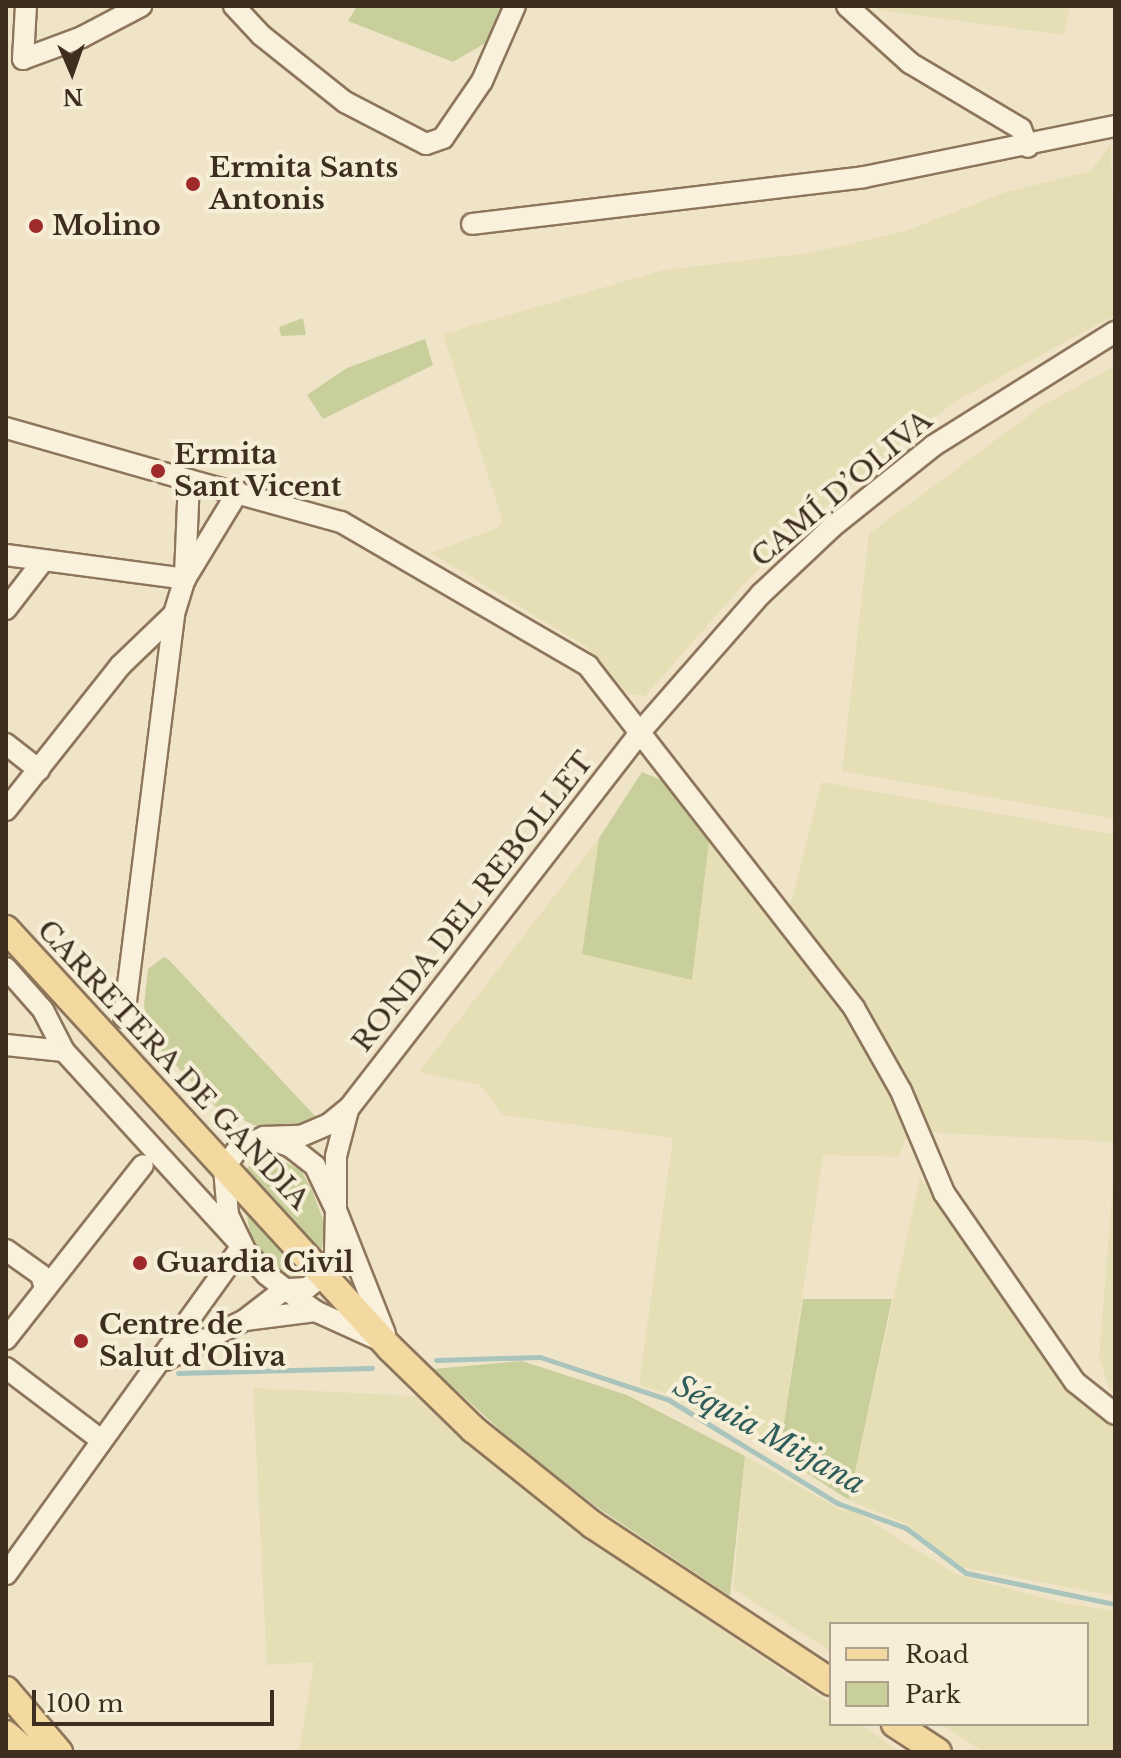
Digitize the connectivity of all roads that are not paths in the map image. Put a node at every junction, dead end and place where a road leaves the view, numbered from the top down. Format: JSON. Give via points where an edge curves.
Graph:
{"nodes":[{"id":1,"x":26,"y":6,"type":"edge"},
{"id":2,"x":141,"y":6,"type":"edge"},
{"id":3,"x":234,"y":6,"type":"edge"},
{"id":4,"x":515,"y":6,"type":"edge"},
{"id":5,"x":847,"y":6,"type":"edge"},
{"id":6,"x":1115,"y":126,"type":"edge"},
{"id":7,"x":1028,"y":147,"type":"junction"},
{"id":8,"x":472,"y":224,"type":"dead end"},
{"id":9,"x":1115,"y":332,"type":"edge"},
{"id":10,"x":6,"y":428,"type":"edge"},
{"id":11,"x":189,"y":480,"type":"junction"},
{"id":12,"x":238,"y":492,"type":"junction"},
{"id":13,"x":6,"y":555,"type":"edge"},
{"id":14,"x":43,"y":561,"type":"junction"},
{"id":15,"x":185,"y":579,"type":"junction"},
{"id":16,"x":6,"y":609,"type":"edge"},
{"id":17,"x":174,"y":614,"type":"junction"},
{"id":18,"x":641,"y":731,"type":"junction"},
{"id":19,"x":6,"y":744,"type":"edge"},
{"id":20,"x":39,"y":770,"type":"junction"},
{"id":21,"x":6,"y":810,"type":"edge"},
{"id":22,"x":6,"y":929,"type":"edge"},
{"id":23,"x":6,"y":968,"type":"edge"},
{"id":24,"x":124,"y":1017,"type":"dead end"},
{"id":25,"x":6,"y":1045,"type":"edge"},
{"id":26,"x":64,"y":1051,"type":"junction"},
{"id":27,"x":349,"y":1108,"type":"junction"},
{"id":28,"x":264,"y":1137,"type":"junction"},
{"id":29,"x":143,"y":1165,"type":"dead end"},
{"id":30,"x":224,"y":1168,"type":"junction"},
{"id":31,"x":336,"y":1210,"type":"junction"},
{"id":32,"x":242,"y":1246,"type":"junction"},
{"id":33,"x":6,"y":1250,"type":"edge"},
{"id":34,"x":324,"y":1275,"type":"junction"},
{"id":35,"x":44,"y":1285,"type":"junction"},
{"id":36,"x":285,"y":1289,"type":"junction"},
{"id":37,"x":315,"y":1311,"type":"junction"},
{"id":38,"x":245,"y":1320,"type":"junction"},
{"id":39,"x":6,"y":1339,"type":"edge"},
{"id":40,"x":391,"y":1349,"type":"junction"},
{"id":41,"x":6,"y":1368,"type":"edge"},
{"id":42,"x":149,"y":1375,"type":"junction"},
{"id":43,"x":1115,"y":1414,"type":"edge"},
{"id":44,"x":100,"y":1439,"type":"junction"},
{"id":45,"x":6,"y":1574,"type":"edge"},
{"id":46,"x":829,"y":1681,"type":"edge"},
{"id":47,"x":6,"y":1690,"type":"edge"},
{"id":48,"x":898,"y":1726,"type":"edge"},
{"id":49,"x":6,"y":1734,"type":"edge"},
{"id":50,"x":27,"y":1752,"type":"edge"},
{"id":51,"x":59,"y":1752,"type":"edge"},
{"id":52,"x":938,"y":1752,"type":"edge"}],
"edges":[{"from":1,"to":2,"type":"street","via":[[23,59],[82,37]]},
{"from":3,"to":4,"type":"street","via":[[261,35],[345,102],[426,144],[443,138],[482,81]]},
{"from":5,"to":7,"type":"street","via":[[910,63],[1021,129]]},
{"from":6,"to":7,"type":"street"},
{"from":7,"to":8,"type":"street","via":[[732,196]]},
{"from":9,"to":18,"type":"street","name":"CAMÍ D’OLIVA","via":[[975,416],[832,527],[697,661]]},
{"from":10,"to":11,"type":"street"},
{"from":11,"to":12,"type":"street"},
{"from":11,"to":15,"type":"street"},
{"from":12,"to":15,"type":"street"},
{"from":12,"to":18,"type":"street","via":[[369,535],[572,652]]},
{"from":13,"to":14,"type":"street"},
{"from":14,"to":15,"type":"street"},
{"from":14,"to":16,"type":"street"},
{"from":15,"to":17,"type":"street"},
{"from":17,"to":20,"type":"street","via":[[120,666]]},
{"from":17,"to":24,"type":"street"},
{"from":18,"to":27,"type":"street","name":"RONDA DEL REBOLLET"},
{"from":18,"to":43,"type":"street","via":[[650,751],[854,1008],[901,1091],[949,1200],[1075,1382]]},
{"from":19,"to":20,"type":"street"},
{"from":20,"to":21,"type":"street"},
{"from":22,"to":30,"type":"main road","name":"CARRETERA DE GANDIA"},
{"from":23,"to":26,"type":"street","name":"CARRETERA DE GANDIA","via":[[43,1010]]},
{"from":25,"to":26,"type":"street"},
{"from":26,"to":32,"type":"street","name":"CARRETERA DE GANDIA"},
{"from":27,"to":28,"type":"street","name":"RONDA DEL REBOLLET","via":[[301,1136]]},
{"from":27,"to":31,"type":"street","name":"RONDA DEL REBOLLET","via":[[336,1156]]},
{"from":28,"to":30,"type":"street","via":[[238,1149]]},
{"from":28,"to":31,"type":"street","via":[[291,1147],[315,1166]]},
{"from":29,"to":35,"type":"street","via":[[54,1281]]},
{"from":30,"to":32,"type":"street","via":[[223,1198]]},
{"from":30,"to":34,"type":"main road","name":"CARRETERA DE GANDIA"},
{"from":31,"to":34,"type":"street","name":"RONDA DEL REBOLLET","via":[[337,1249]]},
{"from":31,"to":40,"type":"street"},
{"from":32,"to":36,"type":"street","name":"CARRETERA DE GANDIA"},
{"from":32,"to":42,"type":"street"},
{"from":33,"to":35,"type":"street","via":[[41,1275]]},
{"from":34,"to":36,"type":"street","via":[[307,1288]]},
{"from":34,"to":40,"type":"main road","name":"CARRETERA DE GANDIA"},
{"from":35,"to":39,"type":"street"},
{"from":36,"to":37,"type":"street","name":"CARRETERA DE GANDIA"},
{"from":36,"to":38,"type":"street"},
{"from":37,"to":38,"type":"street"},
{"from":37,"to":40,"type":"street","name":"CARRETERA DE GANDIA"},
{"from":38,"to":42,"type":"street","via":[[179,1349]]},
{"from":40,"to":46,"type":"main road","name":"CARRETERA DE GANDIA","via":[[473,1429],[559,1500]]},
{"from":41,"to":44,"type":"street"},
{"from":42,"to":44,"type":"street"},
{"from":44,"to":45,"type":"street"},
{"from":47,"to":51,"type":"main road"},
{"from":48,"to":52,"type":"main road"},
{"from":49,"to":50,"type":"main road"}]}
